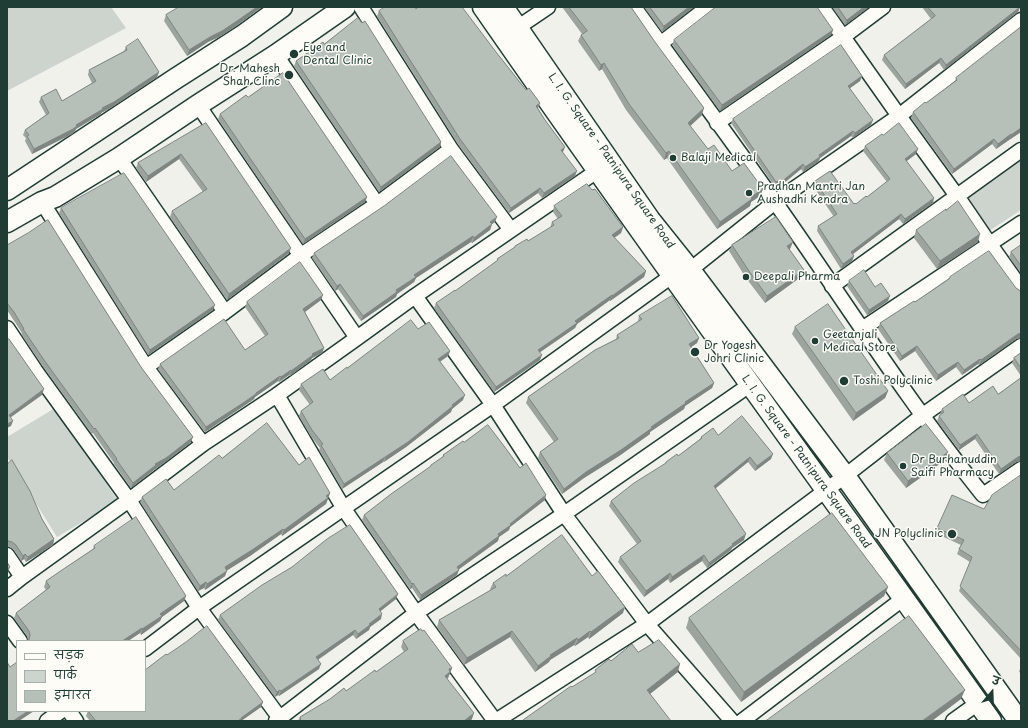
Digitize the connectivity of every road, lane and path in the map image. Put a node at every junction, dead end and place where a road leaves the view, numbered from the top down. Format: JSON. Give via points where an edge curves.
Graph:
{"nodes":[{"id":1,"x":282,"y":7,"type":"edge"},
{"id":2,"x":345,"y":7,"type":"edge"},
{"id":3,"x":361,"y":7,"type":"edge"},
{"id":4,"x":483,"y":7,"type":"edge"},
{"id":5,"x":503,"y":7,"type":"edge"},
{"id":6,"x":548,"y":7,"type":"edge"},
{"id":7,"x":634,"y":7,"type":"edge"},
{"id":8,"x":708,"y":7,"type":"edge"},
{"id":9,"x":822,"y":7,"type":"edge"},
{"id":10,"x":883,"y":7,"type":"edge"},
{"id":11,"x":1021,"y":20,"type":"edge"},
{"id":12,"x":517,"y":28,"type":"junction"},
{"id":13,"x":843,"y":37,"type":"junction"},
{"id":14,"x":660,"y":44,"type":"junction"},
{"id":15,"x":276,"y":55,"type":"junction"},
{"id":16,"x":198,"y":105,"type":"junction"},
{"id":17,"x":899,"y":116,"type":"junction"},
{"id":18,"x":717,"y":123,"type":"junction"},
{"id":19,"x":451,"y":149,"type":"junction"},
{"id":20,"x":1021,"y":150,"type":"edge"},
{"id":21,"x":119,"y":158,"type":"junction"},
{"id":22,"x":597,"y":171,"type":"junction"},
{"id":23,"x":7,"y":190,"type":"edge"},
{"id":24,"x":957,"y":196,"type":"junction"},
{"id":25,"x":42,"y":202,"type":"junction"},
{"id":26,"x":775,"y":202,"type":"junction"},
{"id":27,"x":377,"y":204,"type":"junction"},
{"id":28,"x":7,"y":222,"type":"edge"},
{"id":29,"x":1021,"y":223,"type":"edge"},
{"id":30,"x":511,"y":230,"type":"junction"},
{"id":31,"x":989,"y":243,"type":"junction"},
{"id":32,"x":301,"y":255,"type":"junction"},
{"id":33,"x":681,"y":272,"type":"junction"},
{"id":34,"x":832,"y":286,"type":"junction"},
{"id":35,"x":1021,"y":288,"type":"edge"},
{"id":36,"x":415,"y":296,"type":"junction"},
{"id":37,"x":225,"y":312,"type":"junction"},
{"id":38,"x":7,"y":328,"type":"edge"},
{"id":39,"x":862,"y":329,"type":"junction"},
{"id":40,"x":357,"y":338,"type":"junction"},
{"id":41,"x":1021,"y":346,"type":"edge"},
{"id":42,"x":146,"y":367,"type":"junction"},
{"id":43,"x":751,"y":384,"type":"junction"},
{"id":44,"x":277,"y":395,"type":"junction"},
{"id":45,"x":493,"y":405,"type":"junction"},
{"id":46,"x":923,"y":415,"type":"junction"},
{"id":47,"x":203,"y":444,"type":"junction"},
{"id":48,"x":1021,"y":469,"type":"edge"},
{"id":49,"x":845,"y":476,"type":"junction"},
{"id":50,"x":826,"y":490,"type":"junction"},
{"id":51,"x":129,"y":500,"type":"junction"},
{"id":52,"x":344,"y":509,"type":"junction"},
{"id":53,"x":564,"y":514,"type":"junction"},
{"id":54,"x":7,"y":555,"type":"edge"},
{"id":55,"x":22,"y":577,"type":"junction"},
{"id":56,"x":7,"y":589,"type":"edge"},
{"id":57,"x":904,"y":598,"type":"junction"},
{"id":58,"x":199,"y":608,"type":"junction"},
{"id":59,"x":416,"y":613,"type":"junction"},
{"id":60,"x":7,"y":623,"type":"edge"},
{"id":61,"x":646,"y":624,"type":"junction"},
{"id":62,"x":19,"y":640,"type":"edge"},
{"id":63,"x":146,"y":648,"type":"edge"},
{"id":64,"x":978,"y":703,"type":"junction"},
{"id":65,"x":60,"y":712,"type":"edge"},
{"id":66,"x":70,"y":712,"type":"edge"},
{"id":67,"x":279,"y":720,"type":"edge"},
{"id":68,"x":47,"y":721,"type":"edge"},
{"id":69,"x":76,"y":721,"type":"edge"},
{"id":70,"x":496,"y":721,"type":"edge"},
{"id":71,"x":732,"y":721,"type":"edge"},
{"id":72,"x":742,"y":721,"type":"edge"},
{"id":73,"x":953,"y":721,"type":"edge"},
{"id":74,"x":991,"y":721,"type":"edge"},
{"id":75,"x":1019,"y":721,"type":"edge"}],
"edges":[{"from":1,"to":23,"type":"main road"},
{"from":2,"to":15,"type":"main road"},
{"from":3,"to":19,"type":"street"},
{"from":4,"to":22,"type":"main road","name":"L. I. G. Square - Patnipura Square Road"},
{"from":5,"to":12,"type":"main road","name":"L. I. G. Square - Patnipura Square Road"},
{"from":6,"to":12,"type":"street"},
{"from":7,"to":14,"type":"street"},
{"from":8,"to":14,"type":"street"},
{"from":9,"to":13,"type":"street"},
{"from":10,"to":13,"type":"street"},
{"from":11,"to":17,"type":"street"},
{"from":12,"to":33,"type":"main road","name":"L. I. G. Square - Patnipura Square Road","via":[[650,220]]},
{"from":13,"to":17,"type":"street"},
{"from":13,"to":18,"type":"street"},
{"from":14,"to":18,"type":"street"},
{"from":15,"to":16,"type":"main road"},
{"from":15,"to":27,"type":"street"},
{"from":16,"to":21,"type":"main road"},
{"from":16,"to":32,"type":"street"},
{"from":17,"to":24,"type":"street"},
{"from":17,"to":26,"type":"street"},
{"from":18,"to":26,"type":"street"},
{"from":19,"to":27,"type":"street"},
{"from":19,"to":30,"type":"street"},
{"from":20,"to":24,"type":"street"},
{"from":21,"to":25,"type":"main road","via":[[55,197]]},
{"from":21,"to":37,"type":"street"},
{"from":22,"to":30,"type":"street"},
{"from":22,"to":33,"type":"main road","name":"L. I. G. Square - Patnipura Square Road"},
{"from":24,"to":31,"type":"street"},
{"from":24,"to":34,"type":"street"},
{"from":25,"to":28,"type":"main road"},
{"from":25,"to":42,"type":"street"},
{"from":26,"to":33,"type":"street"},
{"from":26,"to":34,"type":"street"},
{"from":27,"to":32,"type":"street"},
{"from":29,"to":31,"type":"street"},
{"from":30,"to":36,"type":"street"},
{"from":31,"to":35,"type":"street"},
{"from":31,"to":39,"type":"street"},
{"from":32,"to":37,"type":"street"},
{"from":32,"to":40,"type":"street"},
{"from":33,"to":43,"type":"main road","name":"L. I. G. Square - Patnipura Square Road"},
{"from":33,"to":45,"type":"street"},
{"from":33,"to":49,"type":"main road","name":"L. I. G. Square - Patnipura Square Road"},
{"from":34,"to":39,"type":"street"},
{"from":36,"to":40,"type":"street"},
{"from":36,"to":45,"type":"street"},
{"from":37,"to":42,"type":"street"},
{"from":38,"to":51,"type":"street"},
{"from":39,"to":46,"type":"street"},
{"from":40,"to":44,"type":"street"},
{"from":41,"to":46,"type":"street"},
{"from":42,"to":47,"type":"street"},
{"from":43,"to":50,"type":"main road","name":"L. I. G. Square - Patnipura Square Road"},
{"from":43,"to":53,"type":"street"},
{"from":44,"to":47,"type":"street"},
{"from":44,"to":52,"type":"street"},
{"from":45,"to":52,"type":"street"},
{"from":45,"to":53,"type":"street"},
{"from":46,"to":48,"type":"street","via":[[983,495]]},
{"from":46,"to":49,"type":"street"},
{"from":47,"to":51,"type":"street"},
{"from":49,"to":50,"type":"street"},
{"from":49,"to":75,"type":"main road","name":"L. I. G. Square - Patnipura Square Road"},
{"from":50,"to":57,"type":"main road","name":"L. I. G. Square - Patnipura Square Road"},
{"from":50,"to":61,"type":"street"},
{"from":51,"to":55,"type":"street"},
{"from":51,"to":58,"type":"street"},
{"from":52,"to":58,"type":"street"},
{"from":52,"to":59,"type":"street"},
{"from":53,"to":59,"type":"street"},
{"from":53,"to":61,"type":"street"},
{"from":54,"to":55,"type":"street"},
{"from":55,"to":56,"type":"street"},
{"from":57,"to":64,"type":"main road","name":"L. I. G. Square - Patnipura Square Road"},
{"from":57,"to":72,"type":"street"},
{"from":58,"to":63,"type":"street"},
{"from":58,"to":67,"type":"street"},
{"from":59,"to":67,"type":"street"},
{"from":59,"to":70,"type":"street"},
{"from":60,"to":62,"type":"street"},
{"from":61,"to":70,"type":"street"},
{"from":61,"to":71,"type":"street"},
{"from":64,"to":73,"type":"street"},
{"from":64,"to":74,"type":"main road","name":"L. I. G. Square - Patnipura Square Road"},
{"from":65,"to":68,"type":"street"},
{"from":66,"to":69,"type":"street"}]}
